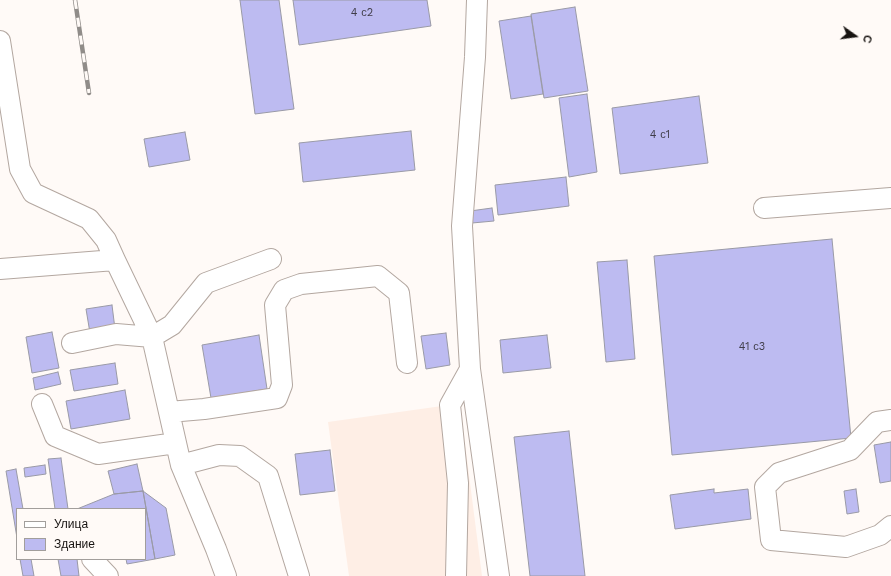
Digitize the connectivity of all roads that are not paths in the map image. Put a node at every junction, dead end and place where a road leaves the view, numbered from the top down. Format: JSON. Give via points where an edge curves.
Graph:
{"nodes":[{"id":1,"x":477,"y":0,"type":"edge"},
{"id":2,"x":0,"y":41,"type":"edge"},
{"id":3,"x":891,"y":198,"type":"edge"},
{"id":4,"x":764,"y":208,"type":"dead end"},
{"id":5,"x":115,"y":260,"type":"junction"},
{"id":6,"x":272,"y":260,"type":"dead end"},
{"id":7,"x":0,"y":269,"type":"edge"},
{"id":8,"x":152,"y":337,"type":"junction"},
{"id":9,"x":72,"y":343,"type":"dead end"},
{"id":10,"x":407,"y":363,"type":"dead end"},
{"id":11,"x":470,"y":369,"type":"junction"},
{"id":12,"x":42,"y":404,"type":"dead end"},
{"id":13,"x":168,"y":412,"type":"junction"},
{"id":14,"x":891,"y":420,"type":"edge"},
{"id":15,"x":176,"y":443,"type":"junction"},
{"id":16,"x":181,"y":465,"type":"junction"},
{"id":17,"x":891,"y":526,"type":"edge"},
{"id":18,"x":93,"y":560,"type":"edge"},
{"id":19,"x":108,"y":576,"type":"edge"},
{"id":20,"x":226,"y":576,"type":"edge"},
{"id":21,"x":299,"y":576,"type":"edge"},
{"id":22,"x":456,"y":576,"type":"edge"},
{"id":23,"x":499,"y":576,"type":"edge"}],
"edges":[{"from":1,"to":11,"type":"lane","via":[[476,58],[462,226]]},
{"from":2,"to":5,"type":"lane","via":[[20,169],[32,193],[89,219],[106,240]]},
{"from":3,"to":4,"type":"lane"},
{"from":5,"to":7,"type":"lane"},
{"from":5,"to":8,"type":"lane"},
{"from":6,"to":8,"type":"lane","via":[[206,283],[172,325]]},
{"from":8,"to":9,"type":"lane","via":[[116,334]]},
{"from":8,"to":13,"type":"lane"},
{"from":10,"to":13,"type":"lane","via":[[399,293],[378,276],[301,284],[284,290],[275,305],[282,385],[277,398]]},
{"from":11,"to":22,"type":"lane","via":[[450,405],[458,483]]},
{"from":11,"to":23,"type":"lane"},
{"from":12,"to":15,"type":"lane","via":[[55,436],[98,454]]},
{"from":13,"to":15,"type":"lane"},
{"from":14,"to":17,"type":"lane","via":[[877,422],[850,450],[779,473],[765,486],[771,540],[846,547],[880,535]]},
{"from":15,"to":16,"type":"lane"},
{"from":16,"to":20,"type":"lane"},
{"from":16,"to":21,"type":"lane","via":[[219,455],[240,456],[268,476]]},
{"from":18,"to":19,"type":"lane"}]}
